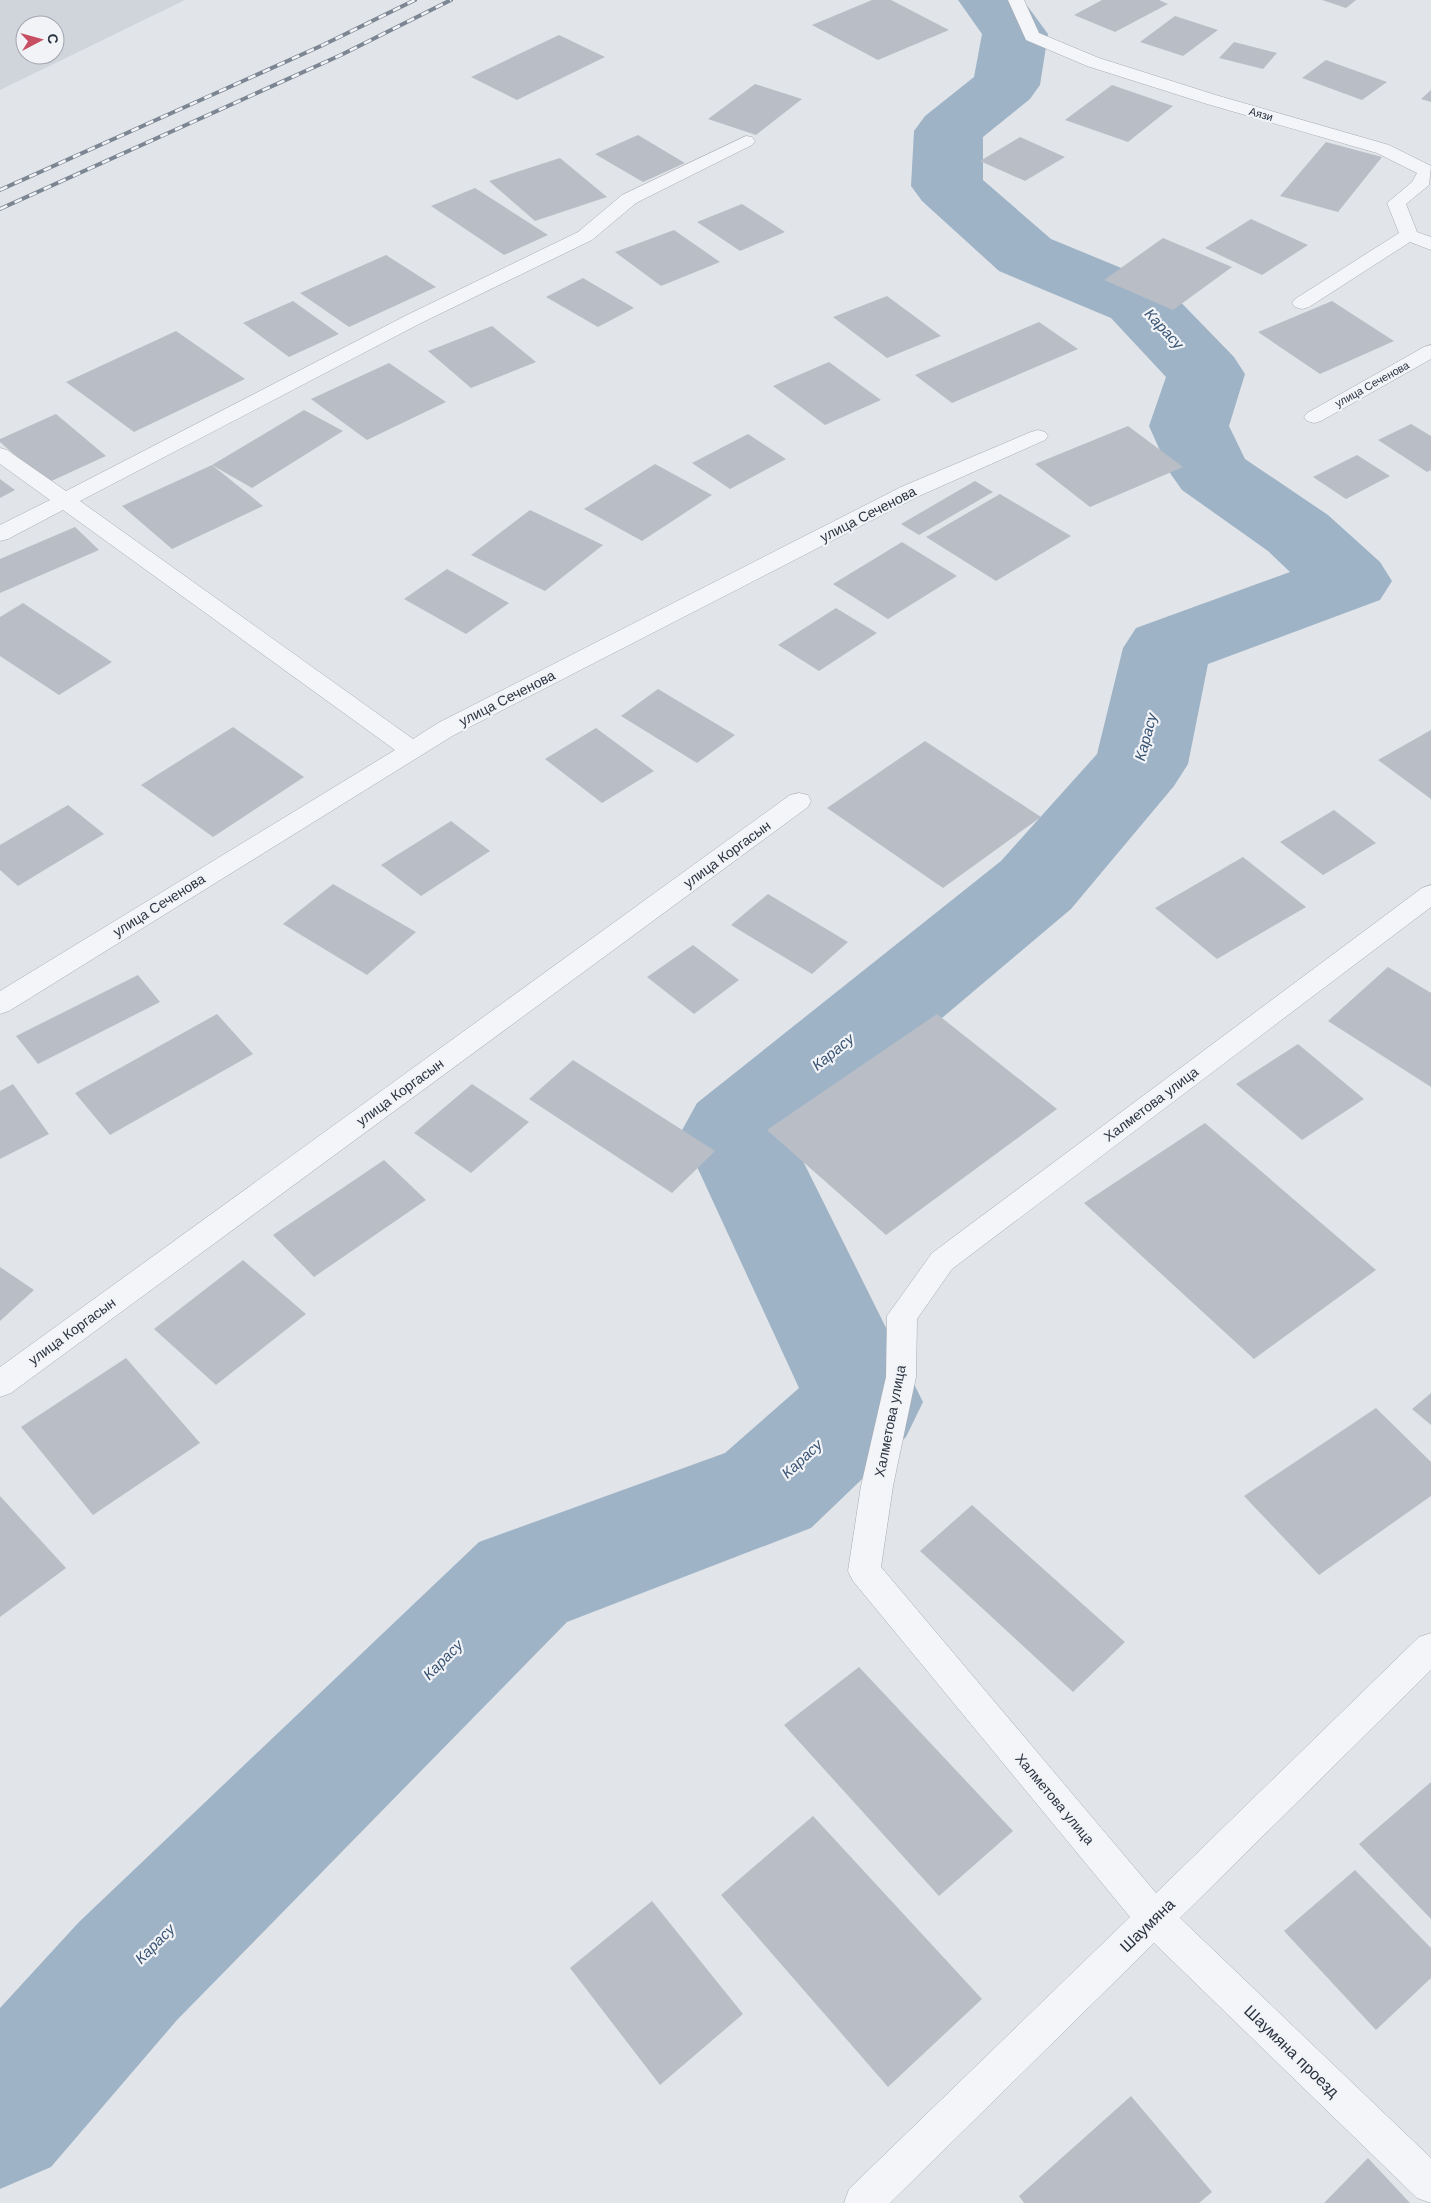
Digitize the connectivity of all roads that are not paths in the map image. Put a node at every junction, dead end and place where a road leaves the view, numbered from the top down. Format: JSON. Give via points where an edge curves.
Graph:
{"nodes":[{"id":1,"x":1016,"y":0,"type":"edge"},
{"id":2,"x":746,"y":141,"type":"dead end"},
{"id":3,"x":1408,"y":235,"type":"junction"},
{"id":4,"x":1431,"y":244,"type":"edge"},
{"id":5,"x":1302,"y":303,"type":"dead end"},
{"id":6,"x":1431,"y":351,"type":"edge"},
{"id":7,"x":1314,"y":417,"type":"dead end"},
{"id":8,"x":1038,"y":436,"type":"dead end"},
{"id":9,"x":0,"y":454,"type":"edge"},
{"id":10,"x":64,"y":500,"type":"junction"},
{"id":11,"x":0,"y":534,"type":"edge"},
{"id":12,"x":412,"y":750,"type":"junction"},
{"id":13,"x":799,"y":801,"type":"dead end"},
{"id":14,"x":1431,"y":894,"type":"edge"},
{"id":15,"x":0,"y":1004,"type":"edge"},
{"id":16,"x":0,"y":1384,"type":"edge"},
{"id":17,"x":1431,"y":1648,"type":"edge"},
{"id":18,"x":1154,"y":1918,"type":"junction"},
{"id":19,"x":1431,"y":2184,"type":"edge"},
{"id":20,"x":863,"y":2203,"type":"edge"}],
"edges":[{"from":1,"to":3,"type":"street","name":"Аязи","via":[[1032,36],[1093,62],[1383,149],[1427,171],[1420,185],[1396,203]]},
{"from":2,"to":10,"type":"street","via":[[629,199],[585,236],[414,319]]},
{"from":3,"to":4,"type":"street"},
{"from":3,"to":5,"type":"street"},
{"from":6,"to":7,"type":"street","name":"улица Сеченова"},
{"from":8,"to":12,"type":"street","name":"улица Сеченова","via":[[909,492],[446,729]]},
{"from":9,"to":10,"type":"street"},
{"from":10,"to":11,"type":"street"},
{"from":10,"to":12,"type":"street"},
{"from":12,"to":15,"type":"street","name":"улица Сеченова"},
{"from":13,"to":16,"type":"street","name":"улица Коргасын"},
{"from":14,"to":18,"type":"street","name":"Халметова улица","via":[[942,1261],[902,1316],[901,1377],[877,1486],[864,1571]]},
{"from":17,"to":18,"type":"street","name":"Шаумяна"},
{"from":18,"to":19,"type":"street","name":"Шаумяна проезд"},
{"from":18,"to":20,"type":"street","name":"Шаумяна"}]}
